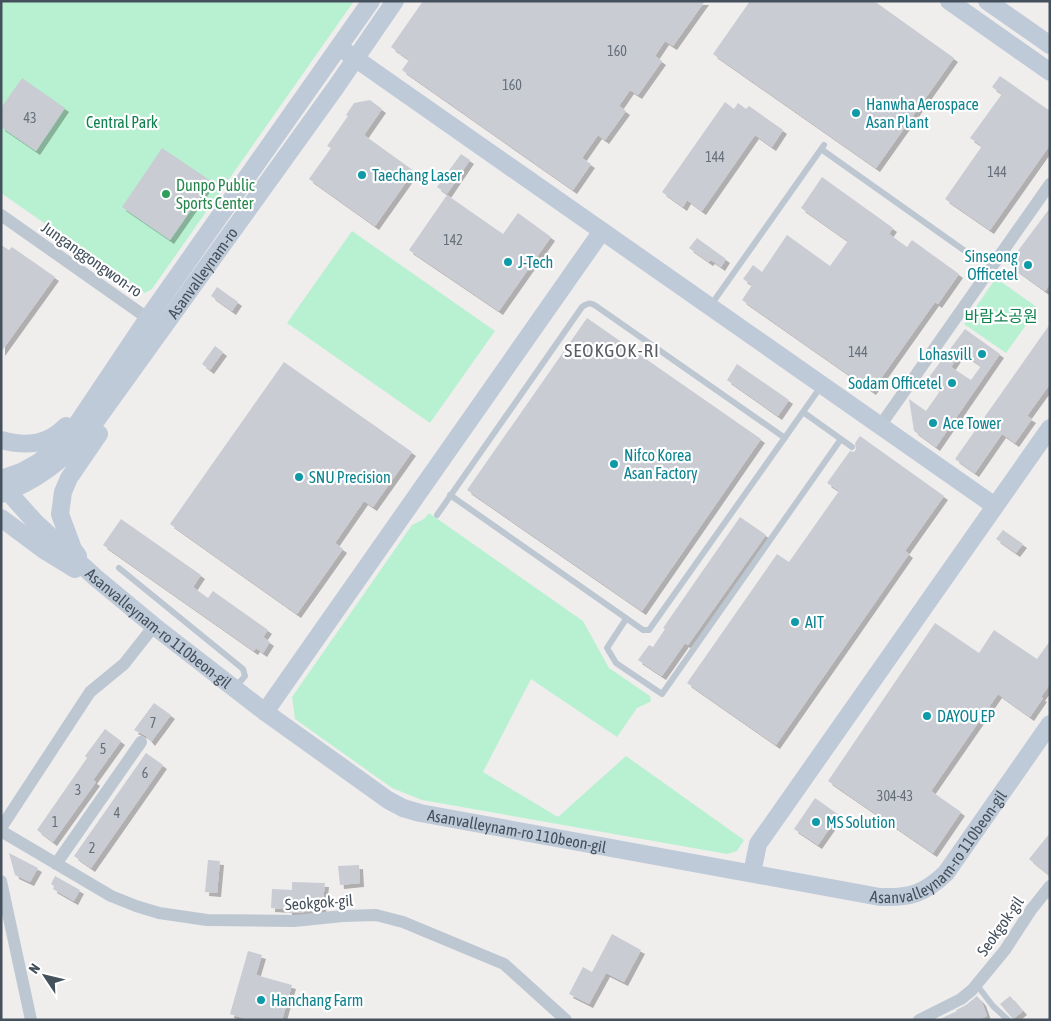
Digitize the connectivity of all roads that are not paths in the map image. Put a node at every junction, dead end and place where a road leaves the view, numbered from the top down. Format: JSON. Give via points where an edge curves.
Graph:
{"nodes":[{"id":1,"x":371,"y":1,"type":"edge"},
{"id":2,"x":395,"y":1,"type":"edge"},
{"id":3,"x":950,"y":1,"type":"edge"},
{"id":4,"x":987,"y":1,"type":"edge"},
{"id":5,"x":1050,"y":45,"type":"edge"},
{"id":6,"x":339,"y":47,"type":"junction"},
{"id":7,"x":356,"y":58,"type":"junction"},
{"id":8,"x":1050,"y":72,"type":"edge"},
{"id":9,"x":1050,"y":184,"type":"edge"},
{"id":10,"x":1,"y":215,"type":"edge"},
{"id":11,"x":602,"y":231,"type":"junction"},
{"id":12,"x":965,"y":251,"type":"dead end"},
{"id":13,"x":710,"y":306,"type":"junction"},
{"id":14,"x":148,"y":318,"type":"junction"},
{"id":15,"x":164,"y":329,"type":"junction"},
{"id":16,"x":125,"y":381,"type":"junction"},
{"id":17,"x":822,"y":385,"type":"junction"},
{"id":18,"x":97,"y":396,"type":"junction"},
{"id":19,"x":803,"y":412,"type":"junction"},
{"id":20,"x":880,"y":426,"type":"junction"},
{"id":21,"x":1050,"y":428,"type":"edge"},
{"id":22,"x":785,"y":438,"type":"junction"},
{"id":23,"x":841,"y":439,"type":"junction"},
{"id":24,"x":1,"y":440,"type":"edge"},
{"id":25,"x":852,"y":447,"type":"dead end"},
{"id":26,"x":3,"y":487,"type":"edge"},
{"id":27,"x":450,"y":495,"type":"junction"},
{"id":28,"x":995,"y":506,"type":"junction"},
{"id":29,"x":436,"y":515,"type":"dead end"},
{"id":30,"x":1,"y":518,"type":"edge"},
{"id":31,"x":119,"y":568,"type":"dead end"},
{"id":32,"x":96,"y":578,"type":"junction"},
{"id":33,"x":626,"y":619,"type":"junction"},
{"id":34,"x":154,"y":626,"type":"junction"},
{"id":35,"x":240,"y":682,"type":"dead end"},
{"id":36,"x":265,"y":712,"type":"junction"},
{"id":37,"x":1050,"y":724,"type":"edge"},
{"id":38,"x":141,"y":742,"type":"dead end"},
{"id":39,"x":1,"y":829,"type":"edge"},
{"id":40,"x":56,"y":864,"type":"junction"},
{"id":41,"x":752,"y":872,"type":"junction"},
{"id":42,"x":1,"y":880,"type":"edge"},
{"id":43,"x":1050,"y":886,"type":"edge"},
{"id":44,"x":976,"y":984,"type":"junction"},
{"id":45,"x":31,"y":1020,"type":"edge"},
{"id":46,"x":566,"y":1020,"type":"edge"},
{"id":47,"x":919,"y":1020,"type":"edge"},
{"id":48,"x":1008,"y":1020,"type":"edge"}],
"edges":[{"from":1,"to":6,"type":"street","name":"Asanvalleynam-ro"},
{"from":2,"to":7,"type":"street","name":"Asanvalleynam-ro"},
{"from":3,"to":8,"type":"street"},
{"from":4,"to":5,"type":"street"},
{"from":6,"to":7,"type":"street"},
{"from":6,"to":14,"type":"street","name":"Asanvalleynam-ro"},
{"from":7,"to":11,"type":"street"},
{"from":7,"to":15,"type":"street","name":"Asanvalleynam-ro"},
{"from":9,"to":20,"type":"street"},
{"from":10,"to":14,"type":"street","name":"Junganggongwon-ro"},
{"from":11,"to":13,"type":"street"},
{"from":11,"to":36,"type":"street"},
{"from":12,"to":13,"type":"lane","via":[[822,147]]},
{"from":13,"to":17,"type":"street"},
{"from":14,"to":15,"type":"street","name":"Junganggongwon-ro"},
{"from":14,"to":18,"type":"street","name":"Asanvalleynam-ro"},
{"from":15,"to":16,"type":"street","name":"Asanvalleynam-ro"},
{"from":16,"to":26,"type":"street","name":"Asanvalleynam-ro","via":[[85,436],[62,460],[30,482]]},
{"from":16,"to":32,"type":"street","via":[[120,402],[63,492],[60,514],[73,549]]},
{"from":17,"to":19,"type":"lane"},
{"from":17,"to":20,"type":"street"},
{"from":18,"to":24,"type":"street","via":[[51,439],[20,445]]},
{"from":18,"to":26,"type":"street","name":"Asanvalleynam-ro","via":[[76,427],[51,454]]},
{"from":19,"to":22,"type":"lane"},
{"from":19,"to":23,"type":"lane"},
{"from":20,"to":28,"type":"street"},
{"from":21,"to":28,"type":"street"},
{"from":22,"to":27,"type":"lane","via":[[596,306],[587,303]]},
{"from":22,"to":33,"type":"lane","via":[[652,628],[643,630]]},
{"from":23,"to":25,"type":"lane"},
{"from":23,"to":33,"type":"lane","via":[[662,694],[616,662],[607,648]]},
{"from":26,"to":32,"type":"street","name":"Asanvalleynam-ro 110beon-gil"},
{"from":27,"to":29,"type":"lane"},
{"from":27,"to":33,"type":"lane"},
{"from":28,"to":41,"type":"street","via":[[758,844]]},
{"from":30,"to":32,"type":"street","via":[[44,550]]},
{"from":31,"to":35,"type":"lane","via":[[243,669],[245,676]]},
{"from":32,"to":34,"type":"street","name":"Asanvalleynam-ro 110beon-gil"},
{"from":34,"to":36,"type":"street","name":"Asanvalleynam-ro 110beon-gil"},
{"from":34,"to":39,"type":"street","name":"Seokgok-gil","via":[[124,664],[90,692]]},
{"from":36,"to":41,"type":"street","name":"Asanvalleynam-ro 110beon-gil","via":[[403,808]]},
{"from":37,"to":41,"type":"street","name":"Asanvalleynam-ro 110beon-gil","via":[[946,873],[933,885],[914,895],[880,896]]},
{"from":38,"to":40,"type":"street"},
{"from":39,"to":40,"type":"street","name":"Seokgok-gil"},
{"from":40,"to":46,"type":"street","name":"Seokgok-gil","via":[[111,896],[174,916],[207,920],[294,921],[376,915],[403,922],[504,964]]},
{"from":42,"to":45,"type":"street"},
{"from":43,"to":44,"type":"street","name":"Seokgok-gil","via":[[1005,950]]},
{"from":44,"to":47,"type":"street","name":"Seokgok-gil","via":[[961,999]]},
{"from":44,"to":48,"type":"lane"}]}
